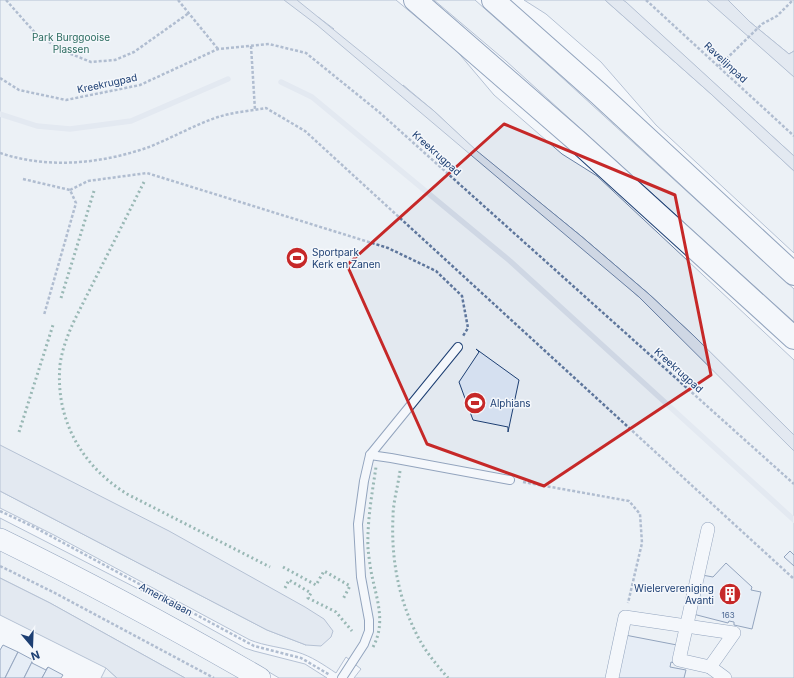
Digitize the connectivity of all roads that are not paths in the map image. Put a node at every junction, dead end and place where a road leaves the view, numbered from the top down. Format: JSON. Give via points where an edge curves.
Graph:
{"nodes":[{"id":1,"x":415,"y":0,"type":"edge"},
{"id":2,"x":493,"y":0,"type":"edge"},
{"id":3,"x":794,"y":274,"type":"edge"},
{"id":4,"x":794,"y":338,"type":"edge"},
{"id":5,"x":458,"y":347,"type":"road end"},
{"id":6,"x":370,"y":455,"type":"junction"},
{"id":7,"x":510,"y":480,"type":"road end"},
{"id":8,"x":708,"y":529,"type":"dead end"},
{"id":9,"x":0,"y":539,"type":"edge"},
{"id":10,"x":687,"y":626,"type":"junction"},
{"id":11,"x":710,"y":667,"type":"junction"},
{"id":12,"x":260,"y":678,"type":"edge"},
{"id":13,"x":342,"y":678,"type":"edge"},
{"id":14,"x":612,"y":678,"type":"edge"},
{"id":15,"x":725,"y":678,"type":"edge"}],
"edges":[{"from":1,"to":4,"type":"highway","via":[[576,140]]},
{"from":2,"to":3,"type":"highway"},
{"from":5,"to":6,"type":"lane"},
{"from":6,"to":7,"type":"lane"},
{"from":6,"to":13,"type":"lane","via":[[358,524],[361,577],[369,631],[364,644]]},
{"from":8,"to":10,"type":"street"},
{"from":9,"to":12,"type":"street","via":[[85,581]]},
{"from":10,"to":11,"type":"street","via":[[679,660]]},
{"from":10,"to":11,"type":"street","via":[[734,633]]},
{"from":10,"to":14,"type":"street","via":[[625,617]]},
{"from":11,"to":15,"type":"street"}]}
